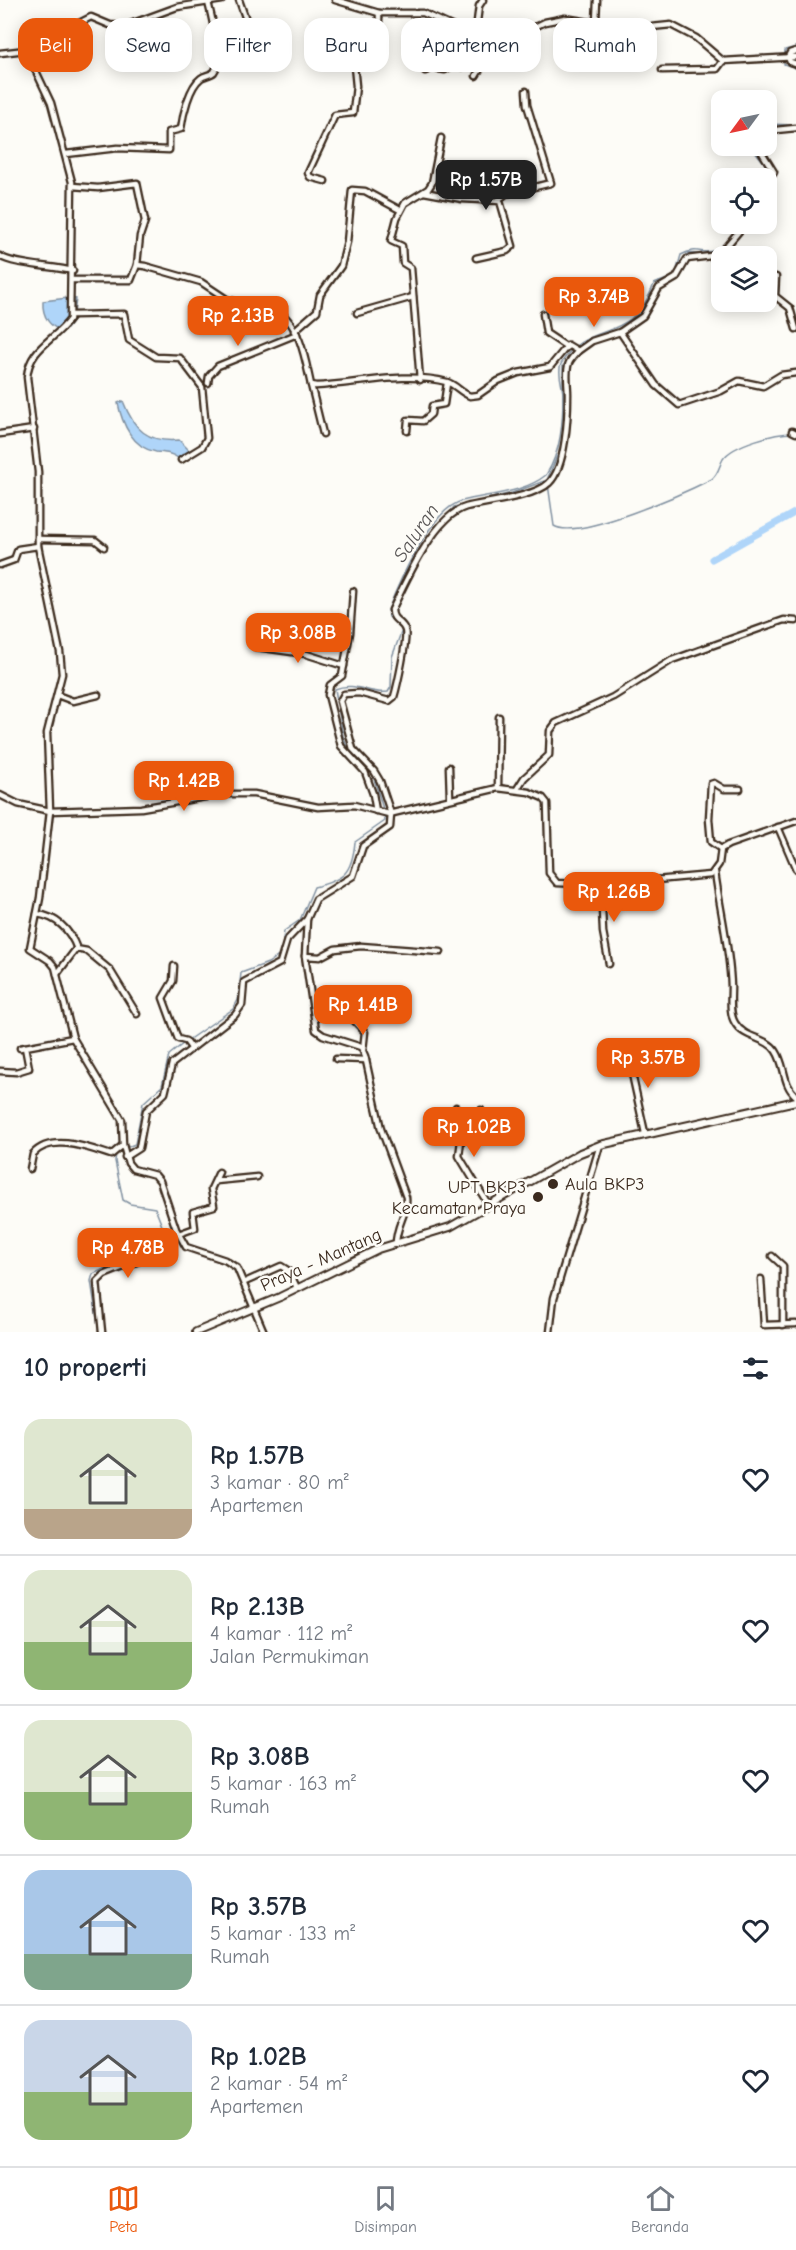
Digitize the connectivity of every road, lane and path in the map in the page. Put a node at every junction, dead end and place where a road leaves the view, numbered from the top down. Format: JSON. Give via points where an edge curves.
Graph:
{"nodes":[{"id":1,"x":222,"y":0,"type":"edge"},
{"id":2,"x":240,"y":0,"type":"edge"},
{"id":3,"x":335,"y":0,"type":"edge"},
{"id":4,"x":483,"y":0,"type":"edge"},
{"id":5,"x":597,"y":0,"type":"edge"},
{"id":6,"x":208,"y":2,"type":"junction"},
{"id":7,"x":379,"y":13,"type":"junction"},
{"id":8,"x":89,"y":18,"type":"edge"},
{"id":9,"x":246,"y":18,"type":"edge"},
{"id":10,"x":432,"y":18,"type":"edge"},
{"id":11,"x":477,"y":18,"type":"edge"},
{"id":12,"x":596,"y":18,"type":"edge"},
{"id":13,"x":657,"y":26,"type":"edge"},
{"id":14,"x":18,"y":51,"type":"edge"},
{"id":15,"x":796,"y":51,"type":"edge"},
{"id":16,"x":0,"y":53,"type":"edge"},
{"id":17,"x":787,"y":57,"type":"junction"},
{"id":18,"x":796,"y":57,"type":"edge"},
{"id":19,"x":723,"y":61,"type":"junction"},
{"id":20,"x":796,"y":64,"type":"edge"},
{"id":21,"x":662,"y":70,"type":"dead end"},
{"id":22,"x":36,"y":72,"type":"edge"},
{"id":23,"x":478,"y":72,"type":"edge"},
{"id":24,"x":476,"y":76,"type":"dead end"},
{"id":25,"x":526,"y":91,"type":"dead end"},
{"id":26,"x":796,"y":128,"type":"edge"},
{"id":27,"x":777,"y":130,"type":"edge"},
{"id":28,"x":441,"y":138,"type":"dead end"},
{"id":29,"x":66,"y":154,"type":"junction"},
{"id":30,"x":325,"y":181,"type":"dead end"},
{"id":31,"x":72,"y":186,"type":"junction"},
{"id":32,"x":424,"y":192,"type":"junction"},
{"id":33,"x":498,"y":200,"type":"junction"},
{"id":34,"x":400,"y":210,"type":"junction"},
{"id":35,"x":737,"y":234,"type":"edge"},
{"id":36,"x":0,"y":256,"type":"edge"},
{"id":37,"x":476,"y":258,"type":"dead end"},
{"id":38,"x":137,"y":265,"type":"junction"},
{"id":39,"x":73,"y":271,"type":"junction"},
{"id":40,"x":73,"y":280,"type":"junction"},
{"id":41,"x":413,"y":297,"type":"junction"},
{"id":42,"x":777,"y":298,"type":"edge"},
{"id":43,"x":357,"y":313,"type":"dead end"},
{"id":44,"x":543,"y":314,"type":"dead end"},
{"id":45,"x":72,"y":315,"type":"junction"},
{"id":46,"x":796,"y":328,"type":"edge"},
{"id":47,"x":296,"y":332,"type":"junction"},
{"id":48,"x":620,"y":332,"type":"junction"},
{"id":49,"x":569,"y":346,"type":"junction"},
{"id":50,"x":577,"y":351,"type":"junction"},
{"id":51,"x":796,"y":374,"type":"edge"},
{"id":52,"x":420,"y":380,"type":"junction"},
{"id":53,"x":447,"y":382,"type":"junction"},
{"id":54,"x":208,"y":383,"type":"dead end"},
{"id":55,"x":311,"y":385,"type":"junction"},
{"id":56,"x":34,"y":429,"type":"junction"},
{"id":57,"x":407,"y":431,"type":"dead end"},
{"id":58,"x":0,"y":434,"type":"edge"},
{"id":59,"x":323,"y":434,"type":"dead end"},
{"id":60,"x":181,"y":460,"type":"dead end"},
{"id":61,"x":38,"y":539,"type":"junction"},
{"id":62,"x":39,"y":546,"type":"junction"},
{"id":63,"x":104,"y":547,"type":"dead end"},
{"id":64,"x":0,"y":565,"type":"edge"},
{"id":65,"x":353,"y":591,"type":"dead end"},
{"id":66,"x":796,"y":621,"type":"edge"},
{"id":67,"x":256,"y":647,"type":"dead end"},
{"id":68,"x":344,"y":666,"type":"junction"},
{"id":69,"x":57,"y":695,"type":"junction"},
{"id":70,"x":98,"y":695,"type":"dead end"},
{"id":71,"x":499,"y":717,"type":"dead end"},
{"id":72,"x":449,"y":767,"type":"dead end"},
{"id":73,"x":498,"y":788,"type":"junction"},
{"id":74,"x":517,"y":789,"type":"junction"},
{"id":75,"x":740,"y":789,"type":"dead end"},
{"id":76,"x":0,"y":795,"type":"edge"},
{"id":77,"x":450,"y":798,"type":"junction"},
{"id":78,"x":50,"y":810,"type":"junction"},
{"id":79,"x":378,"y":812,"type":"junction"},
{"id":80,"x":390,"y":814,"type":"junction"},
{"id":81,"x":796,"y":821,"type":"edge"},
{"id":82,"x":778,"y":827,"type":"junction"},
{"id":83,"x":722,"y":849,"type":"junction"},
{"id":84,"x":796,"y":869,"type":"edge"},
{"id":85,"x":715,"y":872,"type":"junction"},
{"id":86,"x":600,"y":885,"type":"junction"},
{"id":87,"x":37,"y":914,"type":"junction"},
{"id":88,"x":307,"y":919,"type":"junction"},
{"id":89,"x":77,"y":949,"type":"junction"},
{"id":90,"x":441,"y":952,"type":"dead end"},
{"id":91,"x":305,"y":956,"type":"junction"},
{"id":92,"x":609,"y":964,"type":"dead end"},
{"id":93,"x":174,"y":966,"type":"dead end"},
{"id":94,"x":57,"y":974,"type":"junction"},
{"id":95,"x":341,"y":991,"type":"dead end"},
{"id":96,"x":137,"y":1014,"type":"dead end"},
{"id":97,"x":73,"y":1038,"type":"junction"},
{"id":98,"x":189,"y":1045,"type":"junction"},
{"id":99,"x":363,"y":1050,"type":"junction"},
{"id":100,"x":627,"y":1051,"type":"dead end"},
{"id":101,"x":336,"y":1059,"type":"dead end"},
{"id":102,"x":366,"y":1060,"type":"junction"},
{"id":103,"x":0,"y":1071,"type":"edge"},
{"id":104,"x":796,"y":1099,"type":"edge"},
{"id":105,"x":456,"y":1107,"type":"dead end"},
{"id":106,"x":481,"y":1110,"type":"dead end"},
{"id":107,"x":463,"y":1125,"type":"junction"},
{"id":108,"x":645,"y":1133,"type":"junction"},
{"id":109,"x":600,"y":1145,"type":"junction"},
{"id":110,"x":124,"y":1150,"type":"junction"},
{"id":111,"x":30,"y":1169,"type":"dead end"},
{"id":112,"x":219,"y":1172,"type":"dead end"},
{"id":113,"x":258,"y":1177,"type":"dead end"},
{"id":114,"x":216,"y":1181,"type":"junction"},
{"id":115,"x":488,"y":1204,"type":"junction"},
{"id":116,"x":178,"y":1233,"type":"junction"},
{"id":117,"x":396,"y":1244,"type":"junction"},
{"id":118,"x":772,"y":1256,"type":"dead end"},
{"id":119,"x":761,"y":1279,"type":"dead end"},
{"id":120,"x":245,"y":1282,"type":"junction"},
{"id":121,"x":297,"y":1288,"type":"junction"},
{"id":122,"x":253,"y":1307,"type":"junction"},
{"id":123,"x":796,"y":1324,"type":"edge"},
{"id":124,"x":783,"y":1325,"type":"junction"},
{"id":125,"x":102,"y":1332,"type":"edge"},
{"id":126,"x":196,"y":1332,"type":"edge"},
{"id":127,"x":264,"y":1332,"type":"edge"},
{"id":128,"x":550,"y":1332,"type":"edge"}],
"edges":[{"from":1,"to":6,"type":"street"},
{"from":2,"to":9,"type":"street"},
{"from":3,"to":7,"type":"street"},
{"from":4,"to":11,"type":"street"},
{"from":5,"to":12,"type":"street"},
{"from":6,"to":8,"type":"street","via":[[177,7],[124,26]]},
{"from":6,"to":29,"type":"street","via":[[216,67],[195,86],[183,109],[181,129],[169,132],[169,150],[117,148]]},
{"from":7,"to":10,"type":"street","via":[[423,14]]},
{"from":7,"to":30,"type":"street","via":[[378,33],[352,46],[356,86],[353,113],[335,115],[312,163],[310,177]]},
{"from":13,"to":19,"type":"street","via":[[671,25],[696,38]]},
{"from":14,"to":16,"type":"street"},
{"from":15,"to":17,"type":"street"},
{"from":17,"to":18,"type":"street"},
{"from":17,"to":19,"type":"street"},
{"from":17,"to":20,"type":"street"},
{"from":19,"to":21,"type":"street","via":[[717,69]]},
{"from":22,"to":29,"type":"street","via":[[51,103]]},
{"from":23,"to":24,"type":"street"},
{"from":25,"to":33,"type":"street","via":[[551,181]]},
{"from":26,"to":27,"type":"street"},
{"from":28,"to":32,"type":"street","via":[[437,168]]},
{"from":29,"to":31,"type":"street"},
{"from":31,"to":38,"type":"street","via":[[98,188],[137,183],[145,221]]},
{"from":31,"to":39,"type":"street"},
{"from":32,"to":33,"type":"street"},
{"from":32,"to":34,"type":"street"},
{"from":33,"to":37,"type":"street","via":[[513,246]]},
{"from":34,"to":41,"type":"street","via":[[391,241],[402,246],[403,263],[411,268]]},
{"from":34,"to":47,"type":"street","via":[[365,191],[352,190],[341,266],[320,295],[317,311]]},
{"from":35,"to":48,"type":"street","via":[[718,255],[687,259],[676,278],[659,288],[643,316]]},
{"from":36,"to":39,"type":"street"},
{"from":38,"to":40,"type":"street","via":[[133,280]]},
{"from":38,"to":47,"type":"street","via":[[201,282],[236,303],[279,311]]},
{"from":39,"to":40,"type":"street"},
{"from":40,"to":45,"type":"street"},
{"from":41,"to":43,"type":"street"},
{"from":41,"to":52,"type":"street"},
{"from":42,"to":46,"type":"street","via":[[790,308]]},
{"from":44,"to":49,"type":"street","via":[[546,333]]},
{"from":45,"to":56,"type":"street","via":[[29,363],[27,384]]},
{"from":45,"to":60,"type":"street","via":[[124,314],[129,340],[156,357],[180,358],[190,368],[202,387],[207,438]]},
{"from":47,"to":54,"type":"street","via":[[218,366]]},
{"from":47,"to":55,"type":"street"},
{"from":48,"to":50,"type":"street","via":[[592,341]]},
{"from":48,"to":51,"type":"street","via":[[656,385],[679,405],[739,381],[763,386],[782,375]]},
{"from":49,"to":50,"type":"street"},
{"from":49,"to":53,"type":"street","via":[[550,367],[498,381],[478,395],[463,393]]},
{"from":50,"to":80,"type":"street","via":[[567,369],[562,455],[553,478],[544,486],[453,514],[420,553],[392,610],[394,618],[405,627],[407,640],[394,697],[389,701],[352,693],[344,694],[340,701],[353,749],[374,771]]},
{"from":52,"to":53,"type":"street"},
{"from":52,"to":55,"type":"street"},
{"from":53,"to":57,"type":"street","via":[[445,402],[432,406],[431,414],[423,421],[408,420]]},
{"from":55,"to":59,"type":"street"},
{"from":56,"to":58,"type":"street"},
{"from":56,"to":61,"type":"street"},
{"from":61,"to":62,"type":"street"},
{"from":61,"to":63,"type":"street","via":[[95,540]]},
{"from":62,"to":64,"type":"street","via":[[18,549],[15,559]]},
{"from":62,"to":69,"type":"street","via":[[60,652],[62,674]]},
{"from":65,"to":68,"type":"street"},
{"from":66,"to":74,"type":"street","via":[[784,620],[672,660],[613,697],[556,723],[550,731],[549,755]]},
{"from":67,"to":68,"type":"street","via":[[306,654]]},
{"from":68,"to":79,"type":"street","via":[[342,675],[330,685],[328,695],[341,746],[365,772]]},
{"from":69,"to":70,"type":"street","via":[[74,701]]},
{"from":69,"to":78,"type":"street","via":[[47,733]]},
{"from":71,"to":73,"type":"street"},
{"from":72,"to":77,"type":"street"},
{"from":73,"to":74,"type":"street"},
{"from":73,"to":77,"type":"street"},
{"from":74,"to":86,"type":"street","via":[[538,795],[547,803],[551,878],[564,885]]},
{"from":75,"to":83,"type":"street","via":[[728,790],[711,784],[711,842]]},
{"from":76,"to":78,"type":"street","via":[[18,804]]},
{"from":77,"to":80,"type":"street"},
{"from":78,"to":79,"type":"street","via":[[141,808],[240,794],[318,807],[354,805]]},
{"from":78,"to":87,"type":"street"},
{"from":79,"to":80,"type":"street"},
{"from":80,"to":88,"type":"street","via":[[388,830],[363,846],[353,876],[319,896]]},
{"from":81,"to":82,"type":"street"},
{"from":82,"to":83,"type":"street"},
{"from":82,"to":84,"type":"street"},
{"from":83,"to":85,"type":"street"},
{"from":85,"to":86,"type":"street","via":[[704,877]]},
{"from":85,"to":104,"type":"street","via":[[731,978],[732,1016],[748,1035],[774,1048],[787,1086]]},
{"from":86,"to":92,"type":"street"},
{"from":87,"to":89,"type":"street","via":[[48,916],[67,929]]},
{"from":87,"to":94,"type":"street","via":[[30,948],[52,963]]},
{"from":88,"to":91,"type":"street"},
{"from":88,"to":98,"type":"street","via":[[287,940],[280,963],[244,982],[242,1005],[236,1015]]},
{"from":89,"to":94,"type":"street"},
{"from":89,"to":96,"type":"street","via":[[87,951],[110,970]]},
{"from":90,"to":91,"type":"street","via":[[361,946],[335,949],[320,957]]},
{"from":91,"to":99,"type":"street","via":[[316,1030]]},
{"from":93,"to":98,"type":"street","via":[[173,981],[163,997],[163,1005],[178,1039]]},
{"from":94,"to":97,"type":"street"},
{"from":95,"to":99,"type":"street","via":[[345,1011],[365,1032]]},
{"from":97,"to":103,"type":"street","via":[[22,1047],[29,1068]]},
{"from":97,"to":110,"type":"street","via":[[122,1120]]},
{"from":98,"to":110,"type":"street","via":[[172,1064],[165,1093],[146,1112],[139,1148]]},
{"from":99,"to":102,"type":"street"},
{"from":100,"to":108,"type":"street"},
{"from":101,"to":102,"type":"street"},
{"from":102,"to":117,"type":"street","via":[[381,1129],[406,1197]]},
{"from":104,"to":108,"type":"main road","name":"Praya - Mantang"},
{"from":105,"to":107,"type":"street"},
{"from":106,"to":107,"type":"street"},
{"from":107,"to":115,"type":"street","via":[[459,1156]]},
{"from":108,"to":109,"type":"main road","name":"Praya - Mantang"},
{"from":109,"to":115,"type":"main road","name":"Praya - Mantang"},
{"from":109,"to":128,"type":"street","via":[[554,1298]]},
{"from":110,"to":111,"type":"street","via":[[111,1155],[76,1145],[44,1146],[33,1154]]},
{"from":110,"to":116,"type":"street","via":[[133,1169],[155,1175],[160,1181]]},
{"from":112,"to":114,"type":"street"},
{"from":113,"to":114,"type":"street"},
{"from":114,"to":116,"type":"street","via":[[211,1189],[214,1206],[194,1211],[196,1227]]},
{"from":115,"to":117,"type":"main road","name":"Praya - Mantang","via":[[450,1227]]},
{"from":116,"to":120,"type":"street","via":[[191,1250],[232,1264]]},
{"from":116,"to":125,"type":"street","via":[[151,1256],[104,1275],[97,1282]]},
{"from":117,"to":121,"type":"main road","name":"Praya - Mantang"},
{"from":118,"to":124,"type":"street","via":[[783,1266]]},
{"from":119,"to":124,"type":"street","via":[[764,1324]]},
{"from":120,"to":121,"type":"street","via":[[281,1266],[289,1271]]},
{"from":120,"to":122,"type":"street"},
{"from":121,"to":122,"type":"main road","name":"Praya - Mantang"},
{"from":122,"to":126,"type":"main road","name":"Praya - Mantang"},
{"from":122,"to":127,"type":"street"},
{"from":123,"to":124,"type":"street"}]}
